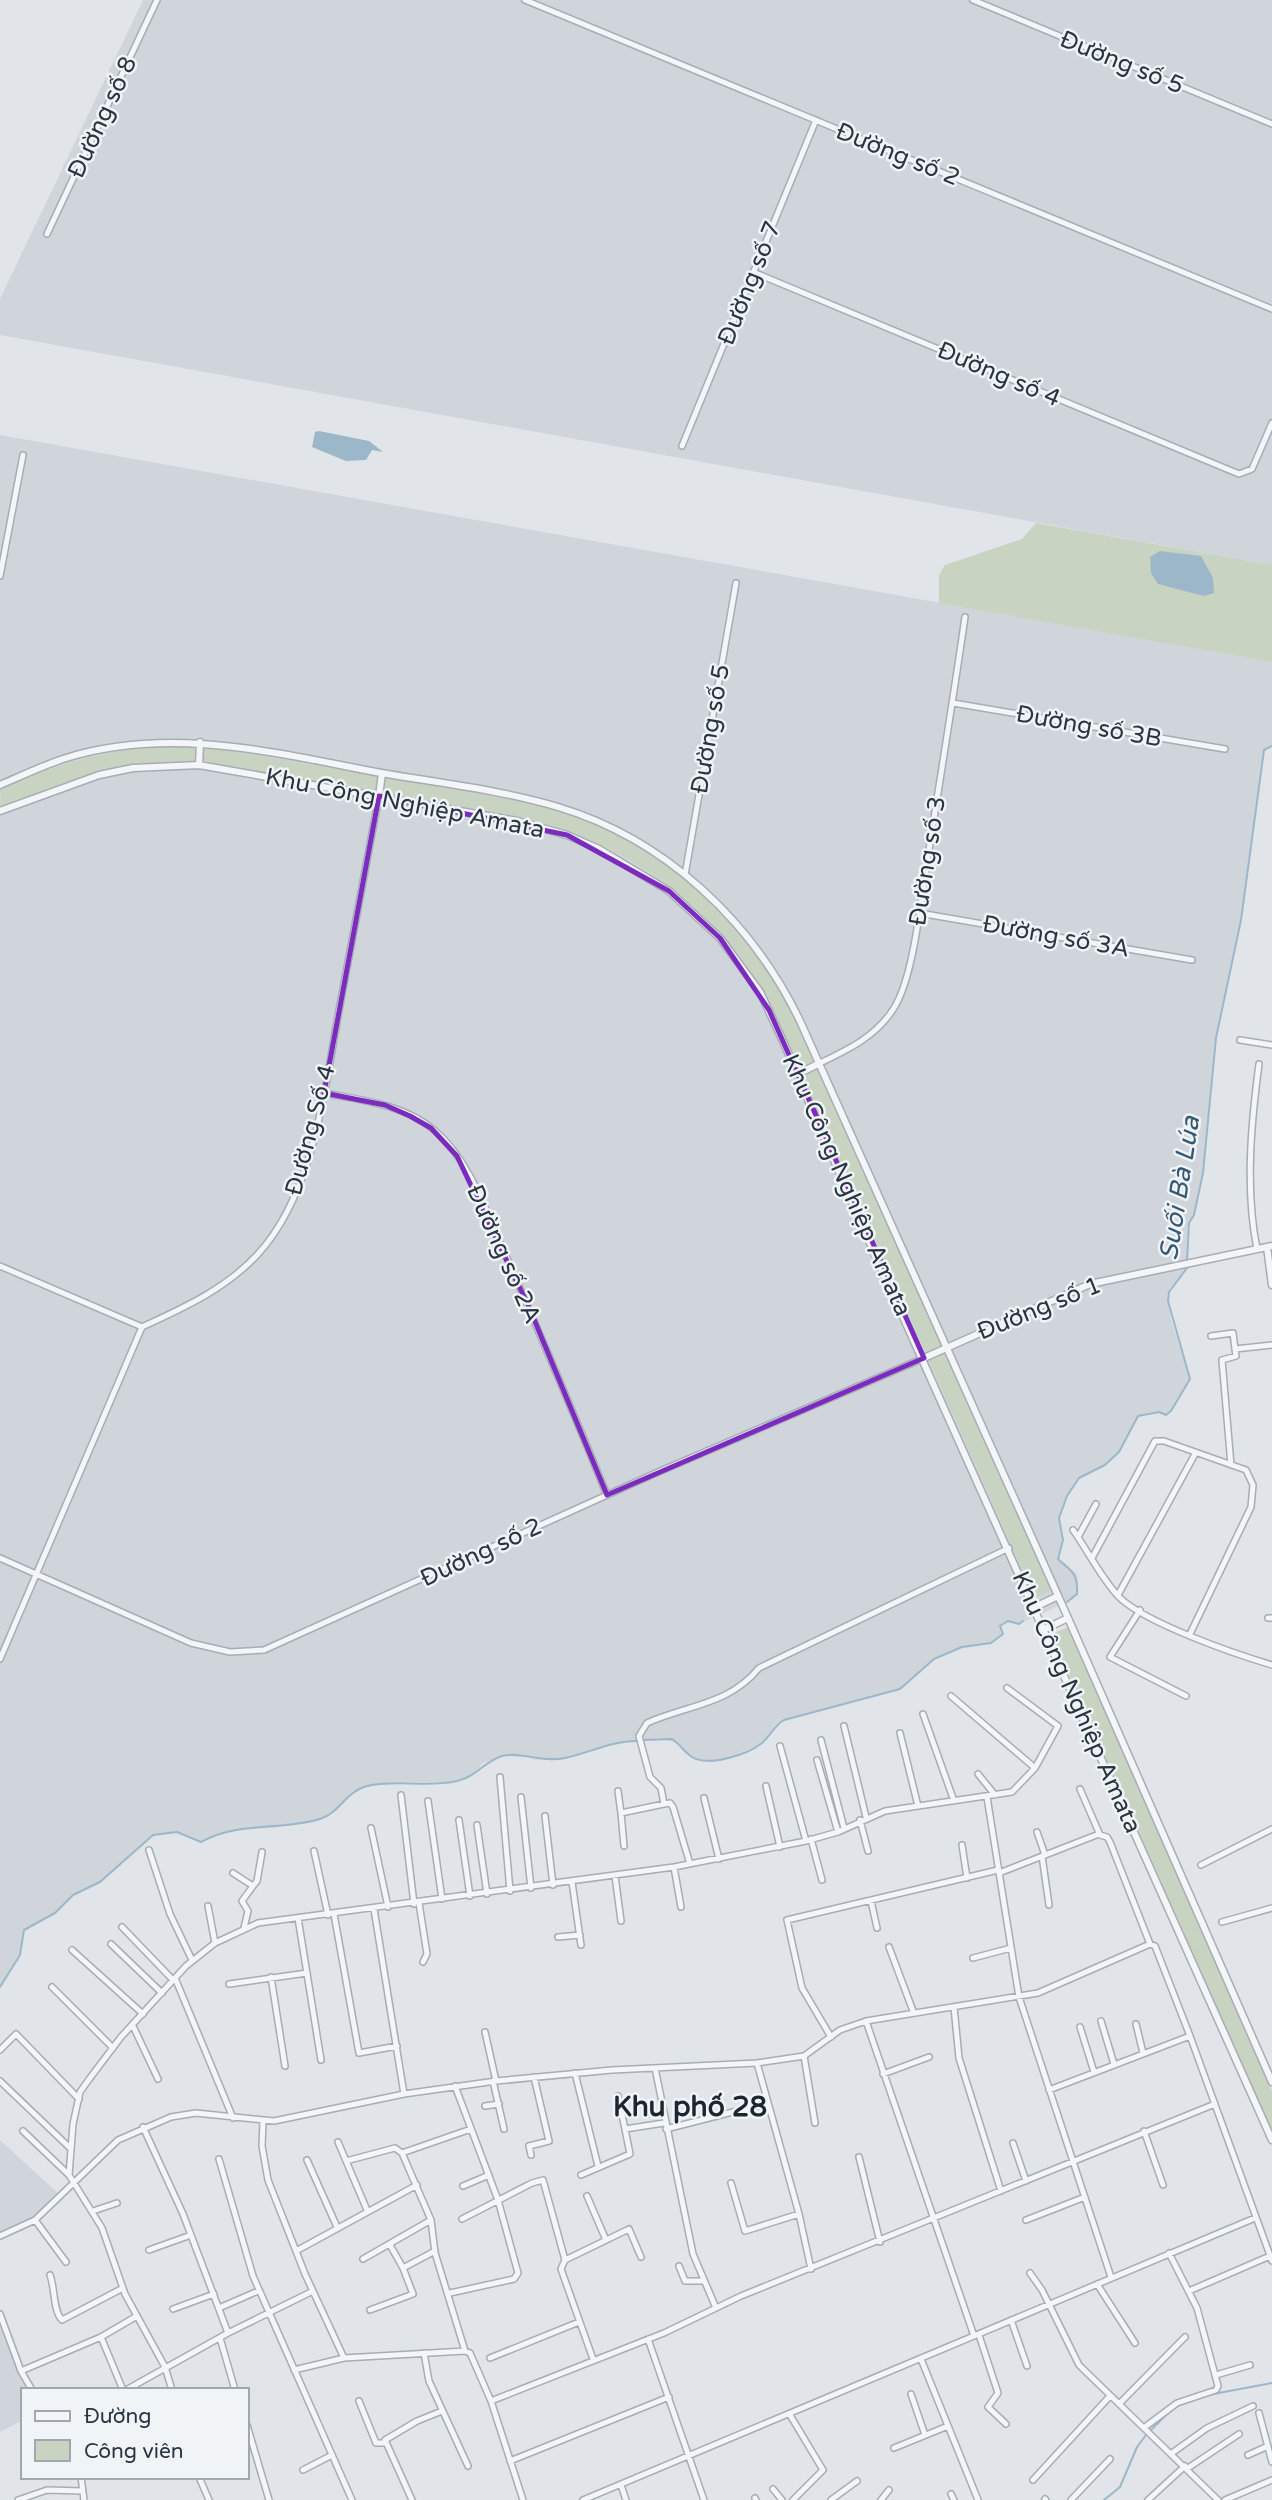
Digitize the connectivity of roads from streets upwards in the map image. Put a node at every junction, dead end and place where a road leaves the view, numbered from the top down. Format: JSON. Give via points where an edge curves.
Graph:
{"nodes":[{"id":1,"x":157,"y":0,"type":"edge"},
{"id":2,"x":525,"y":0,"type":"edge"},
{"id":3,"x":973,"y":0,"type":"edge"},
{"id":4,"x":816,"y":120,"type":"junction"},
{"id":5,"x":1272,"y":124,"type":"edge"},
{"id":6,"x":47,"y":234,"type":"dead end"},
{"id":7,"x":753,"y":272,"type":"junction"},
{"id":8,"x":1272,"y":309,"type":"edge"},
{"id":9,"x":1272,"y":423,"type":"edge"},
{"id":10,"x":682,"y":446,"type":"dead end"},
{"id":11,"x":23,"y":455,"type":"dead end"},
{"id":12,"x":0,"y":576,"type":"edge"},
{"id":13,"x":736,"y":583,"type":"dead end"},
{"id":14,"x":965,"y":617,"type":"dead end"},
{"id":15,"x":953,"y":703,"type":"junction"},
{"id":16,"x":200,"y":742,"type":"junction"},
{"id":17,"x":1224,"y":749,"type":"dead end"},
{"id":18,"x":199,"y":765,"type":"junction"},
{"id":19,"x":382,"y":773,"type":"junction"},
{"id":20,"x":0,"y":785,"type":"edge"},
{"id":21,"x":379,"y":796,"type":"junction"},
{"id":22,"x":0,"y":811,"type":"edge"},
{"id":23,"x":685,"y":875,"type":"junction"},
{"id":24,"x":919,"y":913,"type":"junction"},
{"id":25,"x":1192,"y":960,"type":"dead end"},
{"id":26,"x":1240,"y":1040,"type":"dead end"},
{"id":27,"x":1272,"y":1045,"type":"edge"},
{"id":28,"x":818,"y":1064,"type":"junction"},
{"id":29,"x":1259,"y":1064,"type":"dead end"},
{"id":30,"x":797,"y":1074,"type":"junction"},
{"id":31,"x":324,"y":1093,"type":"junction"},
{"id":32,"x":1269,"y":1247,"type":"edge"},
{"id":33,"x":1257,"y":1250,"type":"junction"},
{"id":34,"x":0,"y":1266,"type":"edge"},
{"id":35,"x":1272,"y":1285,"type":"edge"},
{"id":36,"x":142,"y":1327,"type":"junction"},
{"id":37,"x":1211,"y":1336,"type":"dead end"},
{"id":38,"x":1272,"y":1345,"type":"edge"},
{"id":39,"x":947,"y":1346,"type":"junction"},
{"id":40,"x":1235,"y":1349,"type":"junction"},
{"id":41,"x":924,"y":1358,"type":"junction"},
{"id":42,"x":1195,"y":1454,"type":"junction"},
{"id":43,"x":1231,"y":1465,"type":"junction"},
{"id":44,"x":607,"y":1495,"type":"junction"},
{"id":45,"x":1096,"y":1504,"type":"dead end"},
{"id":46,"x":1073,"y":1530,"type":"dead end"},
{"id":47,"x":1078,"y":1536,"type":"junction"},
{"id":48,"x":1009,"y":1548,"type":"junction"},
{"id":49,"x":0,"y":1558,"type":"edge"},
{"id":50,"x":1092,"y":1558,"type":"junction"},
{"id":51,"x":36,"y":1573,"type":"junction"},
{"id":52,"x":1118,"y":1595,"type":"junction"},
{"id":53,"x":1058,"y":1596,"type":"junction"},
{"id":54,"x":1035,"y":1607,"type":"junction"},
{"id":55,"x":1140,"y":1610,"type":"junction"},
{"id":56,"x":1068,"y":1618,"type":"junction"},
{"id":57,"x":1045,"y":1629,"type":"junction"},
{"id":58,"x":1190,"y":1634,"type":"junction"},
{"id":59,"x":0,"y":1659,"type":"edge"},
{"id":60,"x":1272,"y":1665,"type":"edge"},
{"id":61,"x":1007,"y":1688,"type":"dead end"},
{"id":62,"x":951,"y":1696,"type":"dead end"},
{"id":63,"x":1186,"y":1696,"type":"dead end"},
{"id":64,"x":923,"y":1714,"type":"dead end"},
{"id":65,"x":844,"y":1726,"type":"dead end"},
{"id":66,"x":900,"y":1733,"type":"dead end"},
{"id":67,"x":821,"y":1740,"type":"dead end"},
{"id":68,"x":780,"y":1746,"type":"dead end"},
{"id":69,"x":817,"y":1760,"type":"dead end"},
{"id":70,"x":1035,"y":1768,"type":"junction"},
{"id":71,"x":978,"y":1774,"type":"dead end"},
{"id":72,"x":500,"y":1777,"type":"dead end"},
{"id":73,"x":766,"y":1786,"type":"dead end"},
{"id":74,"x":1080,"y":1789,"type":"dead end"},
{"id":75,"x":618,"y":1791,"type":"dead end"},
{"id":76,"x":401,"y":1795,"type":"dead end"},
{"id":77,"x":995,"y":1796,"type":"junction"},
{"id":78,"x":522,"y":1797,"type":"dead end"},
{"id":79,"x":987,"y":1797,"type":"junction"},
{"id":80,"x":704,"y":1798,"type":"dead end"},
{"id":81,"x":428,"y":1801,"type":"dead end"},
{"id":82,"x":954,"y":1801,"type":"junction"},
{"id":83,"x":664,"y":1804,"type":"junction"},
{"id":84,"x":918,"y":1806,"type":"junction"},
{"id":85,"x":621,"y":1813,"type":"junction"},
{"id":86,"x":545,"y":1816,"type":"dead end"},
{"id":87,"x":863,"y":1818,"type":"junction"},
{"id":88,"x":459,"y":1820,"type":"dead end"},
{"id":89,"x":477,"y":1825,"type":"dead end"},
{"id":90,"x":371,"y":1828,"type":"dead end"},
{"id":91,"x":844,"y":1828,"type":"junction"},
{"id":92,"x":1272,"y":1829,"type":"edge"},
{"id":93,"x":838,"y":1832,"type":"junction"},
{"id":94,"x":1037,"y":1832,"type":"dead end"},
{"id":95,"x":1099,"y":1834,"type":"junction"},
{"id":96,"x":809,"y":1840,"type":"junction"},
{"id":97,"x":962,"y":1845,"type":"dead end"},
{"id":98,"x":624,"y":1846,"type":"dead end"},
{"id":99,"x":780,"y":1847,"type":"junction"},
{"id":100,"x":149,"y":1850,"type":"dead end"},
{"id":101,"x":314,"y":1851,"type":"dead end"},
{"id":102,"x":262,"y":1852,"type":"dead end"},
{"id":103,"x":868,"y":1852,"type":"dead end"},
{"id":104,"x":1044,"y":1855,"type":"junction"},
{"id":105,"x":719,"y":1859,"type":"junction"},
{"id":106,"x":690,"y":1864,"type":"junction"},
{"id":107,"x":1201,"y":1865,"type":"dead end"},
{"id":108,"x":674,"y":1867,"type":"junction"},
{"id":109,"x":998,"y":1872,"type":"junction"},
{"id":110,"x":233,"y":1873,"type":"dead end"},
{"id":111,"x":615,"y":1876,"type":"junction"},
{"id":112,"x":967,"y":1878,"type":"junction"},
{"id":113,"x":822,"y":1880,"type":"dead end"},
{"id":114,"x":572,"y":1882,"type":"junction"},
{"id":115,"x":552,"y":1885,"type":"junction"},
{"id":116,"x":253,"y":1886,"type":"junction"},
{"id":117,"x":531,"y":1888,"type":"junction"},
{"id":118,"x":510,"y":1891,"type":"junction"},
{"id":119,"x":487,"y":1894,"type":"junction"},
{"id":120,"x":470,"y":1896,"type":"junction"},
{"id":121,"x":442,"y":1899,"type":"junction"},
{"id":122,"x":871,"y":1901,"type":"junction"},
{"id":123,"x":417,"y":1903,"type":"junction"},
{"id":124,"x":1049,"y":1905,"type":"dead end"},
{"id":125,"x":208,"y":1906,"type":"dead end"},
{"id":126,"x":388,"y":1907,"type":"junction"},
{"id":127,"x":681,"y":1907,"type":"dead end"},
{"id":128,"x":1272,"y":1908,"type":"edge"},
{"id":129,"x":374,"y":1909,"type":"junction"},
{"id":130,"x":331,"y":1914,"type":"junction"},
{"id":131,"x":298,"y":1918,"type":"junction"},
{"id":132,"x":621,"y":1921,"type":"dead end"},
{"id":133,"x":1222,"y":1922,"type":"dead end"},
{"id":134,"x":122,"y":1927,"type":"dead end"},
{"id":135,"x":244,"y":1928,"type":"junction"},
{"id":136,"x":877,"y":1928,"type":"dead end"},
{"id":137,"x":580,"y":1935,"type":"junction"},
{"id":138,"x":558,"y":1937,"type":"dead end"},
{"id":139,"x":215,"y":1943,"type":"junction"},
{"id":140,"x":111,"y":1944,"type":"dead end"},
{"id":141,"x":1150,"y":1944,"type":"junction"},
{"id":142,"x":581,"y":1945,"type":"dead end"},
{"id":143,"x":889,"y":1947,"type":"dead end"},
{"id":144,"x":1011,"y":1948,"type":"junction"},
{"id":145,"x":72,"y":1950,"type":"dead end"},
{"id":146,"x":973,"y":1958,"type":"dead end"},
{"id":147,"x":192,"y":1961,"type":"junction"},
{"id":148,"x":423,"y":1962,"type":"dead end"},
{"id":149,"x":307,"y":1973,"type":"junction"},
{"id":150,"x":271,"y":1977,"type":"junction"},
{"id":151,"x":174,"y":1979,"type":"junction"},
{"id":152,"x":229,"y":1984,"type":"dead end"},
{"id":153,"x":52,"y":1987,"type":"dead end"},
{"id":154,"x":162,"y":1993,"type":"junction"},
{"id":155,"x":1019,"y":1997,"type":"junction"},
{"id":156,"x":954,"y":2007,"type":"junction"},
{"id":157,"x":913,"y":2011,"type":"junction"},
{"id":158,"x":142,"y":2014,"type":"junction"},
{"id":159,"x":866,"y":2021,"type":"junction"},
{"id":160,"x":1101,"y":2021,"type":"dead end"},
{"id":161,"x":1136,"y":2024,"type":"dead end"},
{"id":162,"x":133,"y":2026,"type":"junction"},
{"id":163,"x":1080,"y":2027,"type":"dead end"},
{"id":164,"x":485,"y":2032,"type":"dead end"},
{"id":165,"x":1189,"y":2036,"type":"junction"},
{"id":166,"x":831,"y":2037,"type":"junction"},
{"id":167,"x":397,"y":2046,"type":"junction"},
{"id":168,"x":113,"y":2048,"type":"junction"},
{"id":169,"x":0,"y":2050,"type":"edge"},
{"id":170,"x":1143,"y":2053,"type":"junction"},
{"id":171,"x":804,"y":2056,"type":"junction"},
{"id":172,"x":929,"y":2057,"type":"dead end"},
{"id":173,"x":321,"y":2060,"type":"dead end"},
{"id":174,"x":757,"y":2063,"type":"junction"},
{"id":175,"x":1114,"y":2064,"type":"junction"},
{"id":176,"x":285,"y":2066,"type":"dead end"},
{"id":177,"x":655,"y":2068,"type":"junction"},
{"id":178,"x":1094,"y":2072,"type":"junction"},
{"id":179,"x":575,"y":2073,"type":"junction"},
{"id":180,"x":883,"y":2074,"type":"junction"},
{"id":181,"x":534,"y":2077,"type":"junction"},
{"id":182,"x":158,"y":2079,"type":"dead end"},
{"id":183,"x":0,"y":2081,"type":"edge"},
{"id":184,"x":495,"y":2081,"type":"junction"},
{"id":185,"x":1272,"y":2082,"type":"edge"},
{"id":186,"x":455,"y":2086,"type":"junction"},
{"id":187,"x":1049,"y":2090,"type":"junction"},
{"id":188,"x":404,"y":2094,"type":"junction"},
{"id":189,"x":618,"y":2096,"type":"dead end"},
{"id":190,"x":79,"y":2099,"type":"junction"},
{"id":191,"x":768,"y":2103,"type":"junction"},
{"id":192,"x":499,"y":2104,"type":"junction"},
{"id":193,"x":1215,"y":2104,"type":"junction"},
{"id":194,"x":485,"y":2106,"type":"dead end"},
{"id":195,"x":233,"y":2118,"type":"junction"},
{"id":196,"x":263,"y":2122,"type":"junction"},
{"id":197,"x":815,"y":2123,"type":"dead end"},
{"id":198,"x":665,"y":2126,"type":"junction"},
{"id":199,"x":143,"y":2127,"type":"junction"},
{"id":200,"x":471,"y":2129,"type":"junction"},
{"id":201,"x":504,"y":2129,"type":"dead end"},
{"id":202,"x":625,"y":2129,"type":"junction"},
{"id":203,"x":23,"y":2131,"type":"dead end"},
{"id":204,"x":1144,"y":2131,"type":"junction"},
{"id":205,"x":1272,"y":2140,"type":"edge"},
{"id":206,"x":338,"y":2142,"type":"dead end"},
{"id":207,"x":1013,"y":2143,"type":"dead end"},
{"id":208,"x":70,"y":2148,"type":"junction"},
{"id":209,"x":402,"y":2153,"type":"junction"},
{"id":210,"x":531,"y":2155,"type":"dead end"},
{"id":211,"x":859,"y":2157,"type":"dead end"},
{"id":212,"x":219,"y":2158,"type":"dead end"},
{"id":213,"x":307,"y":2160,"type":"dead end"},
{"id":214,"x":346,"y":2161,"type":"junction"},
{"id":215,"x":1074,"y":2161,"type":"junction"},
{"id":216,"x":598,"y":2166,"type":"junction"},
{"id":217,"x":69,"y":2175,"type":"junction"},
{"id":218,"x":489,"y":2175,"type":"junction"},
{"id":219,"x":582,"y":2175,"type":"dead end"},
{"id":220,"x":1026,"y":2181,"type":"junction"},
{"id":221,"x":72,"y":2182,"type":"junction"},
{"id":222,"x":731,"y":2183,"type":"dead end"},
{"id":223,"x":417,"y":2185,"type":"junction"},
{"id":224,"x":1164,"y":2185,"type":"dead end"},
{"id":225,"x":463,"y":2186,"type":"dead end"},
{"id":226,"x":1001,"y":2191,"type":"junction"},
{"id":227,"x":587,"y":2196,"type":"dead end"},
{"id":228,"x":1085,"y":2197,"type":"junction"},
{"id":229,"x":498,"y":2200,"type":"junction"},
{"id":230,"x":117,"y":2203,"type":"dead end"},
{"id":231,"x":367,"y":2210,"type":"junction"},
{"id":232,"x":93,"y":2211,"type":"junction"},
{"id":233,"x":799,"y":2214,"type":"junction"},
{"id":234,"x":1255,"y":2218,"type":"junction"},
{"id":235,"x":462,"y":2219,"type":"dead end"},
{"id":236,"x":35,"y":2220,"type":"junction"},
{"id":237,"x":431,"y":2220,"type":"junction"},
{"id":238,"x":933,"y":2220,"type":"junction"},
{"id":239,"x":1026,"y":2220,"type":"dead end"},
{"id":240,"x":337,"y":2227,"type":"junction"},
{"id":241,"x":191,"y":2235,"type":"junction"},
{"id":242,"x":0,"y":2236,"type":"edge"},
{"id":243,"x":606,"y":2240,"type":"junction"},
{"id":244,"x":880,"y":2242,"type":"junction"},
{"id":245,"x":390,"y":2245,"type":"junction"},
{"id":246,"x":149,"y":2250,"type":"dead end"},
{"id":247,"x":296,"y":2251,"type":"junction"},
{"id":248,"x":435,"y":2251,"type":"junction"},
{"id":249,"x":1170,"y":2253,"type":"junction"},
{"id":250,"x":641,"y":2257,"type":"dead end"},
{"id":251,"x":1271,"y":2258,"type":"edge"},
{"id":252,"x":363,"y":2259,"type":"dead end"},
{"id":253,"x":565,"y":2260,"type":"junction"},
{"id":254,"x":66,"y":2262,"type":"dead end"},
{"id":255,"x":679,"y":2266,"type":"dead end"},
{"id":256,"x":403,"y":2268,"type":"junction"},
{"id":257,"x":811,"y":2269,"type":"junction"},
{"id":258,"x":1030,"y":2273,"type":"dead end"},
{"id":259,"x":50,"y":2275,"type":"dead end"},
{"id":260,"x":1111,"y":2277,"type":"junction"},
{"id":261,"x":702,"y":2281,"type":"junction"},
{"id":262,"x":1097,"y":2284,"type":"junction"},
{"id":263,"x":123,"y":2288,"type":"junction"},
{"id":264,"x":258,"y":2291,"type":"junction"},
{"id":265,"x":313,"y":2291,"type":"junction"},
{"id":266,"x":1189,"y":2291,"type":"junction"},
{"id":267,"x":450,"y":2293,"type":"junction"},
{"id":268,"x":214,"y":2294,"type":"junction"},
{"id":269,"x":1049,"y":2304,"type":"junction"},
{"id":270,"x":219,"y":2308,"type":"junction"},
{"id":271,"x":716,"y":2308,"type":"junction"},
{"id":272,"x":173,"y":2309,"type":"dead end"},
{"id":273,"x":370,"y":2310,"type":"dead end"},
{"id":274,"x":0,"y":2314,"type":"edge"},
{"id":275,"x":137,"y":2316,"type":"junction"},
{"id":276,"x":268,"y":2316,"type":"junction"},
{"id":277,"x":1011,"y":2320,"type":"junction"},
{"id":278,"x":579,"y":2322,"type":"junction"},
{"id":279,"x":228,"y":2333,"type":"junction"},
{"id":280,"x":976,"y":2335,"type":"junction"},
{"id":281,"x":101,"y":2337,"type":"junction"},
{"id":282,"x":1185,"y":2337,"type":"dead end"},
{"id":283,"x":220,"y":2338,"type":"junction"},
{"id":284,"x":648,"y":2339,"type":"junction"},
{"id":285,"x":1135,"y":2343,"type":"dead end"},
{"id":286,"x":465,"y":2351,"type":"junction"},
{"id":287,"x":424,"y":2353,"type":"junction"},
{"id":288,"x":490,"y":2357,"type":"dead end"},
{"id":289,"x":344,"y":2358,"type":"junction"},
{"id":290,"x":593,"y":2359,"type":"junction"},
{"id":291,"x":921,"y":2359,"type":"junction"},
{"id":292,"x":1250,"y":2365,"type":"dead end"},
{"id":293,"x":1027,"y":2366,"type":"dead end"},
{"id":294,"x":165,"y":2367,"type":"junction"},
{"id":295,"x":294,"y":2370,"type":"junction"},
{"id":296,"x":21,"y":2371,"type":"junction"},
{"id":297,"x":1216,"y":2375,"type":"junction"},
{"id":298,"x":31,"y":2388,"type":"edge"},
{"id":299,"x":124,"y":2388,"type":"edge"},
{"id":300,"x":128,"y":2388,"type":"edge"},
{"id":301,"x":171,"y":2388,"type":"edge"},
{"id":302,"x":235,"y":2388,"type":"edge"},
{"id":303,"x":911,"y":2394,"type":"dead end"},
{"id":304,"x":1110,"y":2396,"type":"junction"},
{"id":305,"x":669,"y":2397,"type":"junction"},
{"id":306,"x":359,"y":2401,"type":"dead end"},
{"id":307,"x":491,"y":2401,"type":"junction"},
{"id":308,"x":1119,"y":2404,"type":"junction"},
{"id":309,"x":1253,"y":2406,"type":"dead end"},
{"id":310,"x":442,"y":2411,"type":"junction"},
{"id":311,"x":1259,"y":2413,"type":"dead end"},
{"id":312,"x":790,"y":2414,"type":"junction"},
{"id":313,"x":1006,"y":2424,"type":"dead end"},
{"id":314,"x":948,"y":2426,"type":"junction"},
{"id":315,"x":1145,"y":2427,"type":"junction"},
{"id":316,"x":248,"y":2429,"type":"edge"},
{"id":317,"x":1239,"y":2434,"type":"dead end"},
{"id":318,"x":925,"y":2435,"type":"junction"},
{"id":319,"x":384,"y":2443,"type":"junction"},
{"id":320,"x":1268,"y":2446,"type":"junction"},
{"id":321,"x":894,"y":2448,"type":"dead end"},
{"id":322,"x":1172,"y":2453,"type":"junction"},
{"id":323,"x":332,"y":2455,"type":"junction"},
{"id":324,"x":689,"y":2455,"type":"junction"},
{"id":325,"x":1248,"y":2455,"type":"dead end"},
{"id":326,"x":1110,"y":2459,"type":"dead end"},
{"id":327,"x":510,"y":2461,"type":"junction"},
{"id":328,"x":1272,"y":2462,"type":"edge"},
{"id":329,"x":468,"y":2466,"type":"dead end"},
{"id":330,"x":1187,"y":2467,"type":"junction"},
{"id":331,"x":303,"y":2470,"type":"dead end"},
{"id":332,"x":80,"y":2479,"type":"edge"},
{"id":333,"x":200,"y":2479,"type":"edge"},
{"id":334,"x":1033,"y":2480,"type":"dead end"},
{"id":335,"x":1272,"y":2480,"type":"edge"},
{"id":336,"x":857,"y":2481,"type":"dead end"},
{"id":337,"x":621,"y":2485,"type":"junction"},
{"id":338,"x":774,"y":2489,"type":"dead end"},
{"id":339,"x":889,"y":2490,"type":"dead end"},
{"id":340,"x":83,"y":2491,"type":"junction"},
{"id":341,"x":18,"y":2500,"type":"edge"},
{"id":342,"x":85,"y":2500,"type":"edge"},
{"id":343,"x":209,"y":2500,"type":"edge"},
{"id":344,"x":269,"y":2500,"type":"edge"},
{"id":345,"x":352,"y":2500,"type":"edge"},
{"id":346,"x":412,"y":2500,"type":"edge"},
{"id":347,"x":523,"y":2500,"type":"edge"},
{"id":348,"x":583,"y":2500,"type":"edge"},
{"id":349,"x":626,"y":2500,"type":"edge"},
{"id":350,"x":704,"y":2500,"type":"edge"},
{"id":351,"x":782,"y":2500,"type":"edge"},
{"id":352,"x":793,"y":2500,"type":"edge"},
{"id":353,"x":831,"y":2500,"type":"edge"},
{"id":354,"x":881,"y":2500,"type":"edge"},
{"id":355,"x":978,"y":2500,"type":"edge"},
{"id":356,"x":1071,"y":2500,"type":"edge"},
{"id":357,"x":1148,"y":2500,"type":"edge"},
{"id":358,"x":1218,"y":2500,"type":"edge"},
{"id":359,"x":1225,"y":2500,"type":"edge"}],
"edges":[{"from":1,"to":6,"type":"street","name":"Đường số 8"},
{"from":2,"to":4,"type":"street","name":"Đường số 2"},
{"from":3,"to":5,"type":"street","name":"Đường số 5"},
{"from":4,"to":7,"type":"street","name":"Đường số 7"},
{"from":4,"to":8,"type":"street","name":"Đường số 2"},
{"from":7,"to":9,"type":"street","name":"Đường số 4","via":[[1236,473],[1246,474],[1253,467]]},
{"from":7,"to":10,"type":"street","name":"Đường số 7"},
{"from":11,"to":12,"type":"street"},
{"from":13,"to":23,"type":"street","name":"Đường số 5"},
{"from":14,"to":15,"type":"street","name":"Đường số 3"},
{"from":15,"to":17,"type":"street","name":"Đường số 3B"},
{"from":15,"to":24,"type":"street","name":"Đường số 3"},
{"from":16,"to":18,"type":"street"},
{"from":16,"to":19,"type":"street","name":"Khu Công Nghiệp Amata"},
{"from":16,"to":20,"type":"street","name":"Khu Công Nghiệp Amata","via":[[133,744],[78,755]]},
{"from":18,"to":21,"type":"street","name":"Khu Công Nghiệp Amata"},
{"from":18,"to":22,"type":"street","name":"Khu Công Nghiệp Amata","via":[[99,775]]},
{"from":19,"to":21,"type":"street"},
{"from":19,"to":23,"type":"street","name":"Khu Công Nghiệp Amata","via":[[560,807],[629,837]]},
{"from":21,"to":30,"type":"street","name":"Khu Công Nghiệp Amata","via":[[548,829],[599,849],[660,885],[720,938],[747,973]]},
{"from":21,"to":31,"type":"street","name":"Đường Số 4"},
{"from":23,"to":28,"type":"street","name":"Khu Công Nghiệp Amata","via":[[730,915],[761,952],[787,994]]},
{"from":24,"to":25,"type":"street","name":"Đường số 3A"},
{"from":24,"to":28,"type":"street","name":"Đường số 3","via":[[904,982],[892,1011],[858,1044]]},
{"from":26,"to":27,"type":"street"},
{"from":28,"to":30,"type":"street"},
{"from":28,"to":39,"type":"street","name":"Khu Công Nghiệp Amata"},
{"from":29,"to":33,"type":"street","via":[[1252,1114],[1250,1200]]},
{"from":30,"to":41,"type":"street","name":"Khu Công Nghiệp Amata"},
{"from":31,"to":36,"type":"street","name":"Đường Số 4","via":[[297,1192],[260,1252],[210,1293]]},
{"from":31,"to":44,"type":"street","name":"Đường số 2A","via":[[385,1105],[410,1116],[431,1128],[457,1156],[528,1305]]},
{"from":32,"to":33,"type":"street","name":"Đường số 1"},
{"from":32,"to":35,"type":"street"},
{"from":33,"to":39,"type":"street","name":"Đường số 1","via":[[1090,1284]]},
{"from":34,"to":36,"type":"street"},
{"from":36,"to":51,"type":"street"},
{"from":37,"to":40,"type":"street","via":[[1233,1333]]},
{"from":38,"to":40,"type":"street"},
{"from":39,"to":41,"type":"street","name":"Đường số 1"},
{"from":39,"to":53,"type":"street","name":"Khu Công Nghiệp Amata"},
{"from":40,"to":43,"type":"street","via":[[1236,1356],[1222,1360]]},
{"from":41,"to":44,"type":"street","name":"Đường số 2"},
{"from":41,"to":48,"type":"street","name":"Khu Công Nghiệp Amata"},
{"from":42,"to":43,"type":"street"},
{"from":42,"to":50,"type":"street","via":[[1155,1441]]},
{"from":42,"to":52,"type":"street"},
{"from":43,"to":58,"type":"street","via":[[1249,1473],[1251,1507]]},
{"from":44,"to":51,"type":"street","name":"Đường số 2","via":[[264,1650],[230,1652],[191,1643]]},
{"from":45,"to":47,"type":"street"},
{"from":46,"to":47,"type":"street"},
{"from":47,"to":50,"type":"street"},
{"from":48,"to":54,"type":"street","name":"Khu Công Nghiệp Amata"},
{"from":48,"to":83,"type":"street","via":[[759,1668],[747,1683],[722,1699],[647,1723],[639,1736],[650,1777],[661,1788]]},
{"from":49,"to":51,"type":"street"},
{"from":50,"to":52,"type":"street"},
{"from":51,"to":59,"type":"street"},
{"from":52,"to":55,"type":"street"},
{"from":53,"to":54,"type":"street"},
{"from":53,"to":56,"type":"street","name":"Khu Công Nghiệp Amata"},
{"from":54,"to":57,"type":"street","name":"Khu Công Nghiệp Amata"},
{"from":55,"to":58,"type":"street"},
{"from":55,"to":63,"type":"street","via":[[1110,1657]]},
{"from":56,"to":57,"type":"street"},
{"from":56,"to":185,"type":"street","name":"Khu Công Nghiệp Amata"},
{"from":57,"to":205,"type":"street","name":"Khu Công Nghiệp Amata"},
{"from":58,"to":60,"type":"street"},
{"from":61,"to":70,"type":"street","via":[[1058,1725]]},
{"from":62,"to":70,"type":"street"},
{"from":64,"to":82,"type":"street"},
{"from":65,"to":87,"type":"street"},
{"from":66,"to":84,"type":"street"},
{"from":67,"to":91,"type":"street"},
{"from":68,"to":96,"type":"street"},
{"from":69,"to":93,"type":"street"},
{"from":70,"to":77,"type":"street","via":[[1012,1792]]},
{"from":71,"to":77,"type":"street"},
{"from":72,"to":118,"type":"street"},
{"from":73,"to":99,"type":"street"},
{"from":74,"to":95,"type":"street"},
{"from":75,"to":85,"type":"street"},
{"from":76,"to":123,"type":"street"},
{"from":77,"to":79,"type":"street"},
{"from":78,"to":117,"type":"street"},
{"from":79,"to":82,"type":"street"},
{"from":79,"to":109,"type":"street"},
{"from":80,"to":105,"type":"street"},
{"from":81,"to":121,"type":"street"},
{"from":82,"to":84,"type":"street"},
{"from":83,"to":85,"type":"street"},
{"from":83,"to":106,"type":"street","via":[[673,1807]]},
{"from":84,"to":87,"type":"street"},
{"from":85,"to":98,"type":"street"},
{"from":86,"to":115,"type":"street"},
{"from":87,"to":91,"type":"street"},
{"from":87,"to":103,"type":"street"},
{"from":88,"to":120,"type":"street"},
{"from":89,"to":119,"type":"street"},
{"from":90,"to":126,"type":"street"},
{"from":91,"to":93,"type":"street"},
{"from":92,"to":107,"type":"street"},
{"from":93,"to":96,"type":"street"},
{"from":94,"to":104,"type":"street"},
{"from":95,"to":104,"type":"street"},
{"from":95,"to":141,"type":"street","via":[[1110,1842]]},
{"from":96,"to":99,"type":"street"},
{"from":96,"to":113,"type":"street"},
{"from":97,"to":112,"type":"street"},
{"from":99,"to":105,"type":"street"},
{"from":100,"to":147,"type":"street","via":[[170,1914]]},
{"from":101,"to":130,"type":"street"},
{"from":102,"to":116,"type":"street"},
{"from":104,"to":109,"type":"street"},
{"from":104,"to":124,"type":"street"},
{"from":105,"to":106,"type":"street"},
{"from":106,"to":108,"type":"street"},
{"from":108,"to":111,"type":"street"},
{"from":108,"to":127,"type":"street"},
{"from":109,"to":112,"type":"street"},
{"from":109,"to":144,"type":"street"},
{"from":110,"to":116,"type":"street"},
{"from":111,"to":114,"type":"street"},
{"from":111,"to":132,"type":"street"},
{"from":112,"to":122,"type":"street"},
{"from":114,"to":115,"type":"street"},
{"from":114,"to":137,"type":"street"},
{"from":115,"to":117,"type":"street"},
{"from":116,"to":135,"type":"street","via":[[242,1902],[248,1911]]},
{"from":117,"to":118,"type":"street"},
{"from":118,"to":119,"type":"street"},
{"from":119,"to":120,"type":"street"},
{"from":120,"to":121,"type":"street"},
{"from":121,"to":123,"type":"street"},
{"from":122,"to":136,"type":"street"},
{"from":122,"to":166,"type":"street","via":[[789,1919],[786,1924],[803,1988]]},
{"from":123,"to":126,"type":"street"},
{"from":123,"to":148,"type":"street","via":[[427,1954]]},
{"from":125,"to":139,"type":"street"},
{"from":126,"to":129,"type":"street"},
{"from":128,"to":133,"type":"street"},
{"from":129,"to":130,"type":"street"},
{"from":129,"to":167,"type":"street"},
{"from":130,"to":131,"type":"street"},
{"from":130,"to":167,"type":"street","via":[[359,2053]]},
{"from":131,"to":135,"type":"street"},
{"from":131,"to":149,"type":"street"},
{"from":134,"to":151,"type":"street"},
{"from":135,"to":139,"type":"street"},
{"from":137,"to":138,"type":"street"},
{"from":137,"to":142,"type":"street"},
{"from":139,"to":147,"type":"street"},
{"from":140,"to":154,"type":"street"},
{"from":141,"to":155,"type":"street","via":[[1060,1985]]},
{"from":141,"to":165,"type":"street","via":[[1160,1957]]},
{"from":143,"to":157,"type":"street"},
{"from":144,"to":146,"type":"street"},
{"from":144,"to":155,"type":"street"},
{"from":145,"to":158,"type":"street"},
{"from":147,"to":151,"type":"street"},
{"from":149,"to":150,"type":"street"},
{"from":149,"to":173,"type":"street"},
{"from":150,"to":152,"type":"street"},
{"from":150,"to":176,"type":"street"},
{"from":151,"to":154,"type":"street"},
{"from":151,"to":195,"type":"street"},
{"from":153,"to":168,"type":"street"},
{"from":154,"to":158,"type":"street"},
{"from":155,"to":156,"type":"street"},
{"from":155,"to":187,"type":"street"},
{"from":156,"to":157,"type":"street"},
{"from":156,"to":226,"type":"street","via":[[959,2058]]},
{"from":157,"to":159,"type":"street"},
{"from":158,"to":162,"type":"street"},
{"from":159,"to":166,"type":"street"},
{"from":159,"to":180,"type":"street"},
{"from":160,"to":175,"type":"street"},
{"from":161,"to":170,"type":"street"},
{"from":162,"to":168,"type":"street"},
{"from":162,"to":182,"type":"street"},
{"from":163,"to":178,"type":"street"},
{"from":164,"to":184,"type":"street"},
{"from":165,"to":170,"type":"street"},
{"from":165,"to":193,"type":"street"},
{"from":166,"to":171,"type":"street"},
{"from":167,"to":188,"type":"street"},
{"from":168,"to":190,"type":"street"},
{"from":169,"to":190,"type":"street","via":[[16,2034]]},
{"from":170,"to":175,"type":"street"},
{"from":171,"to":174,"type":"street"},
{"from":171,"to":197,"type":"street"},
{"from":172,"to":180,"type":"street"},
{"from":174,"to":177,"type":"street"},
{"from":174,"to":191,"type":"street"},
{"from":175,"to":178,"type":"street"},
{"from":177,"to":179,"type":"street"},
{"from":177,"to":198,"type":"street"},
{"from":178,"to":187,"type":"street"},
{"from":179,"to":181,"type":"street"},
{"from":179,"to":216,"type":"street"},
{"from":180,"to":238,"type":"street"},
{"from":181,"to":184,"type":"street"},
{"from":181,"to":210,"type":"street","via":[[549,2141],[529,2146]]},
{"from":183,"to":208,"type":"street"},
{"from":184,"to":186,"type":"street"},
{"from":184,"to":192,"type":"street"},
{"from":186,"to":188,"type":"street"},
{"from":186,"to":200,"type":"street"},
{"from":187,"to":215,"type":"street"},
{"from":188,"to":196,"type":"street"},
{"from":189,"to":202,"type":"street"},
{"from":190,"to":208,"type":"street"},
{"from":191,"to":198,"type":"street"},
{"from":191,"to":233,"type":"street"},
{"from":192,"to":194,"type":"street"},
{"from":192,"to":201,"type":"street"},
{"from":193,"to":204,"type":"street"},
{"from":193,"to":234,"type":"street"},
{"from":195,"to":196,"type":"street"},
{"from":195,"to":199,"type":"street","via":[[196,2113]]},
{"from":196,"to":247,"type":"street","via":[[264,2165]]},
{"from":198,"to":202,"type":"street"},
{"from":198,"to":261,"type":"street"},
{"from":199,"to":221,"type":"street","via":[[118,2140]]},
{"from":199,"to":241,"type":"street"},
{"from":200,"to":209,"type":"street"},
{"from":200,"to":218,"type":"street"},
{"from":202,"to":216,"type":"street","via":[[630,2154]]},
{"from":203,"to":217,"type":"street"},
{"from":204,"to":215,"type":"street"},
{"from":204,"to":224,"type":"street"},
{"from":206,"to":214,"type":"street"},
{"from":207,"to":220,"type":"street"},
{"from":208,"to":217,"type":"street"},
{"from":209,"to":214,"type":"street","via":[[395,2148]]},
{"from":209,"to":223,"type":"street"},
{"from":211,"to":244,"type":"street"},
{"from":212,"to":264,"type":"street"},
{"from":213,"to":240,"type":"street"},
{"from":214,"to":231,"type":"street"},
{"from":215,"to":220,"type":"street"},
{"from":215,"to":228,"type":"street"},
{"from":216,"to":219,"type":"street"},
{"from":217,"to":221,"type":"street"},
{"from":218,"to":225,"type":"street"},
{"from":218,"to":229,"type":"street"},
{"from":220,"to":226,"type":"street"},
{"from":221,"to":232,"type":"street"},
{"from":221,"to":236,"type":"street"},
{"from":222,"to":233,"type":"street","via":[[745,2231]]},
{"from":223,"to":231,"type":"street"},
{"from":223,"to":237,"type":"street"},
{"from":226,"to":238,"type":"street"},
{"from":227,"to":243,"type":"street"},
{"from":228,"to":239,"type":"street"},
{"from":228,"to":260,"type":"street"},
{"from":229,"to":235,"type":"street"},
{"from":229,"to":253,"type":"street","via":[[543,2180]]},
{"from":229,"to":267,"type":"street","via":[[517,2277]]},
{"from":230,"to":232,"type":"street"},
{"from":231,"to":240,"type":"street"},
{"from":232,"to":263,"type":"street"},
{"from":233,"to":257,"type":"street"},
{"from":234,"to":249,"type":"street"},
{"from":234,"to":251,"type":"street"},
{"from":236,"to":242,"type":"street"},
{"from":236,"to":254,"type":"street"},
{"from":237,"to":245,"type":"street"},
{"from":237,"to":248,"type":"street"},
{"from":238,"to":244,"type":"street"},
{"from":238,"to":280,"type":"street"},
{"from":240,"to":247,"type":"street"},
{"from":241,"to":246,"type":"street"},
{"from":241,"to":268,"type":"street"},
{"from":243,"to":250,"type":"street","via":[[631,2230]]},
{"from":243,"to":253,"type":"street"},
{"from":244,"to":257,"type":"street"},
{"from":245,"to":252,"type":"street"},
{"from":245,"to":256,"type":"street"},
{"from":247,"to":265,"type":"street"},
{"from":248,"to":256,"type":"street"},
{"from":248,"to":267,"type":"street"},
{"from":249,"to":260,"type":"street"},
{"from":249,"to":266,"type":"street"},
{"from":251,"to":266,"type":"street"},
{"from":253,"to":278,"type":"street","via":[[561,2269]]},
{"from":255,"to":261,"type":"street","via":[[685,2281]]},
{"from":256,"to":273,"type":"street","via":[[413,2294]]},
{"from":257,"to":271,"type":"street"},
{"from":258,"to":269,"type":"street"},
{"from":259,"to":263,"type":"street","via":[[62,2320]]},
{"from":260,"to":262,"type":"street"},
{"from":261,"to":271,"type":"street"},
{"from":262,"to":269,"type":"street"},
{"from":262,"to":285,"type":"street"},
{"from":263,"to":275,"type":"street"},
{"from":264,"to":270,"type":"street"},
{"from":264,"to":276,"type":"street"},
{"from":265,"to":276,"type":"street"},
{"from":265,"to":289,"type":"street"},
{"from":266,"to":297,"type":"street"},
{"from":267,"to":286,"type":"street"},
{"from":268,"to":270,"type":"street"},
{"from":268,"to":272,"type":"street"},
{"from":269,"to":277,"type":"street"},
{"from":269,"to":304,"type":"street","via":[[1079,2365]]},
{"from":270,"to":279,"type":"street"},
{"from":271,"to":284,"type":"street"},
{"from":274,"to":296,"type":"street"},
{"from":275,"to":281,"type":"street"},
{"from":275,"to":294,"type":"street"},
{"from":276,"to":279,"type":"street"},
{"from":276,"to":295,"type":"street"},
{"from":277,"to":280,"type":"street"},
{"from":277,"to":293,"type":"street"},
{"from":278,"to":288,"type":"street"},
{"from":278,"to":290,"type":"street"},
{"from":279,"to":283,"type":"street"},
{"from":280,"to":291,"type":"street"},
{"from":280,"to":313,"type":"street","via":[[998,2393],[988,2407]]},
{"from":281,"to":296,"type":"street"},
{"from":281,"to":299,"type":"street"},
{"from":282,"to":308,"type":"street"},
{"from":283,"to":294,"type":"street"},
{"from":283,"to":302,"type":"street"},
{"from":284,"to":290,"type":"street"},
{"from":284,"to":305,"type":"street"},
{"from":286,"to":287,"type":"street"},
{"from":286,"to":307,"type":"street","via":[[474,2356]]},
{"from":287,"to":289,"type":"street"},
{"from":287,"to":310,"type":"street","via":[[429,2381]]},
{"from":289,"to":295,"type":"street"},
{"from":290,"to":307,"type":"street"},
{"from":291,"to":312,"type":"street"},
{"from":291,"to":314,"type":"street"},
{"from":292,"to":297,"type":"street"},
{"from":294,"to":300,"type":"street"},
{"from":294,"to":301,"type":"street"},
{"from":295,"to":323,"type":"street"},
{"from":296,"to":298,"type":"street"},
{"from":297,"to":315,"type":"street","via":[[1216,2390],[1177,2403]]},
{"from":303,"to":318,"type":"street"},
{"from":304,"to":308,"type":"street"},
{"from":304,"to":334,"type":"street"},
{"from":305,"to":324,"type":"street"},
{"from":305,"to":327,"type":"street"},
{"from":306,"to":319,"type":"street","via":[[376,2443]]},
{"from":307,"to":327,"type":"street"},
{"from":308,"to":315,"type":"street"},
{"from":309,"to":322,"type":"street","via":[[1207,2428]]},
{"from":310,"to":319,"type":"street","via":[[416,2421]]},
{"from":310,"to":329,"type":"street"},
{"from":311,"to":320,"type":"street"},
{"from":312,"to":324,"type":"street"},
{"from":312,"to":352,"type":"street","via":[[823,2470]]},
{"from":314,"to":318,"type":"street"},
{"from":314,"to":355,"type":"street"},
{"from":315,"to":322,"type":"street"},
{"from":316,"to":344,"type":"street"},
{"from":317,"to":330,"type":"street"},
{"from":318,"to":321,"type":"street"},
{"from":319,"to":346,"type":"street"},
{"from":320,"to":325,"type":"street"},
{"from":320,"to":328,"type":"street"},
{"from":322,"to":330,"type":"street"},
{"from":323,"to":331,"type":"street"},
{"from":323,"to":345,"type":"street"},
{"from":324,"to":337,"type":"street"},
{"from":324,"to":350,"type":"street"},
{"from":326,"to":356,"type":"street"},
{"from":327,"to":347,"type":"street"},
{"from":330,"to":357,"type":"street"},
{"from":330,"to":358,"type":"street"},
{"from":332,"to":340,"type":"street"},
{"from":333,"to":343,"type":"street"},
{"from":335,"to":359,"type":"street"},
{"from":336,"to":353,"type":"street"},
{"from":337,"to":348,"type":"street"},
{"from":337,"to":349,"type":"street"},
{"from":338,"to":351,"type":"street"},
{"from":339,"to":354,"type":"street"},
{"from":340,"to":341,"type":"street","via":[[47,2490]]},
{"from":340,"to":342,"type":"street"}]}
